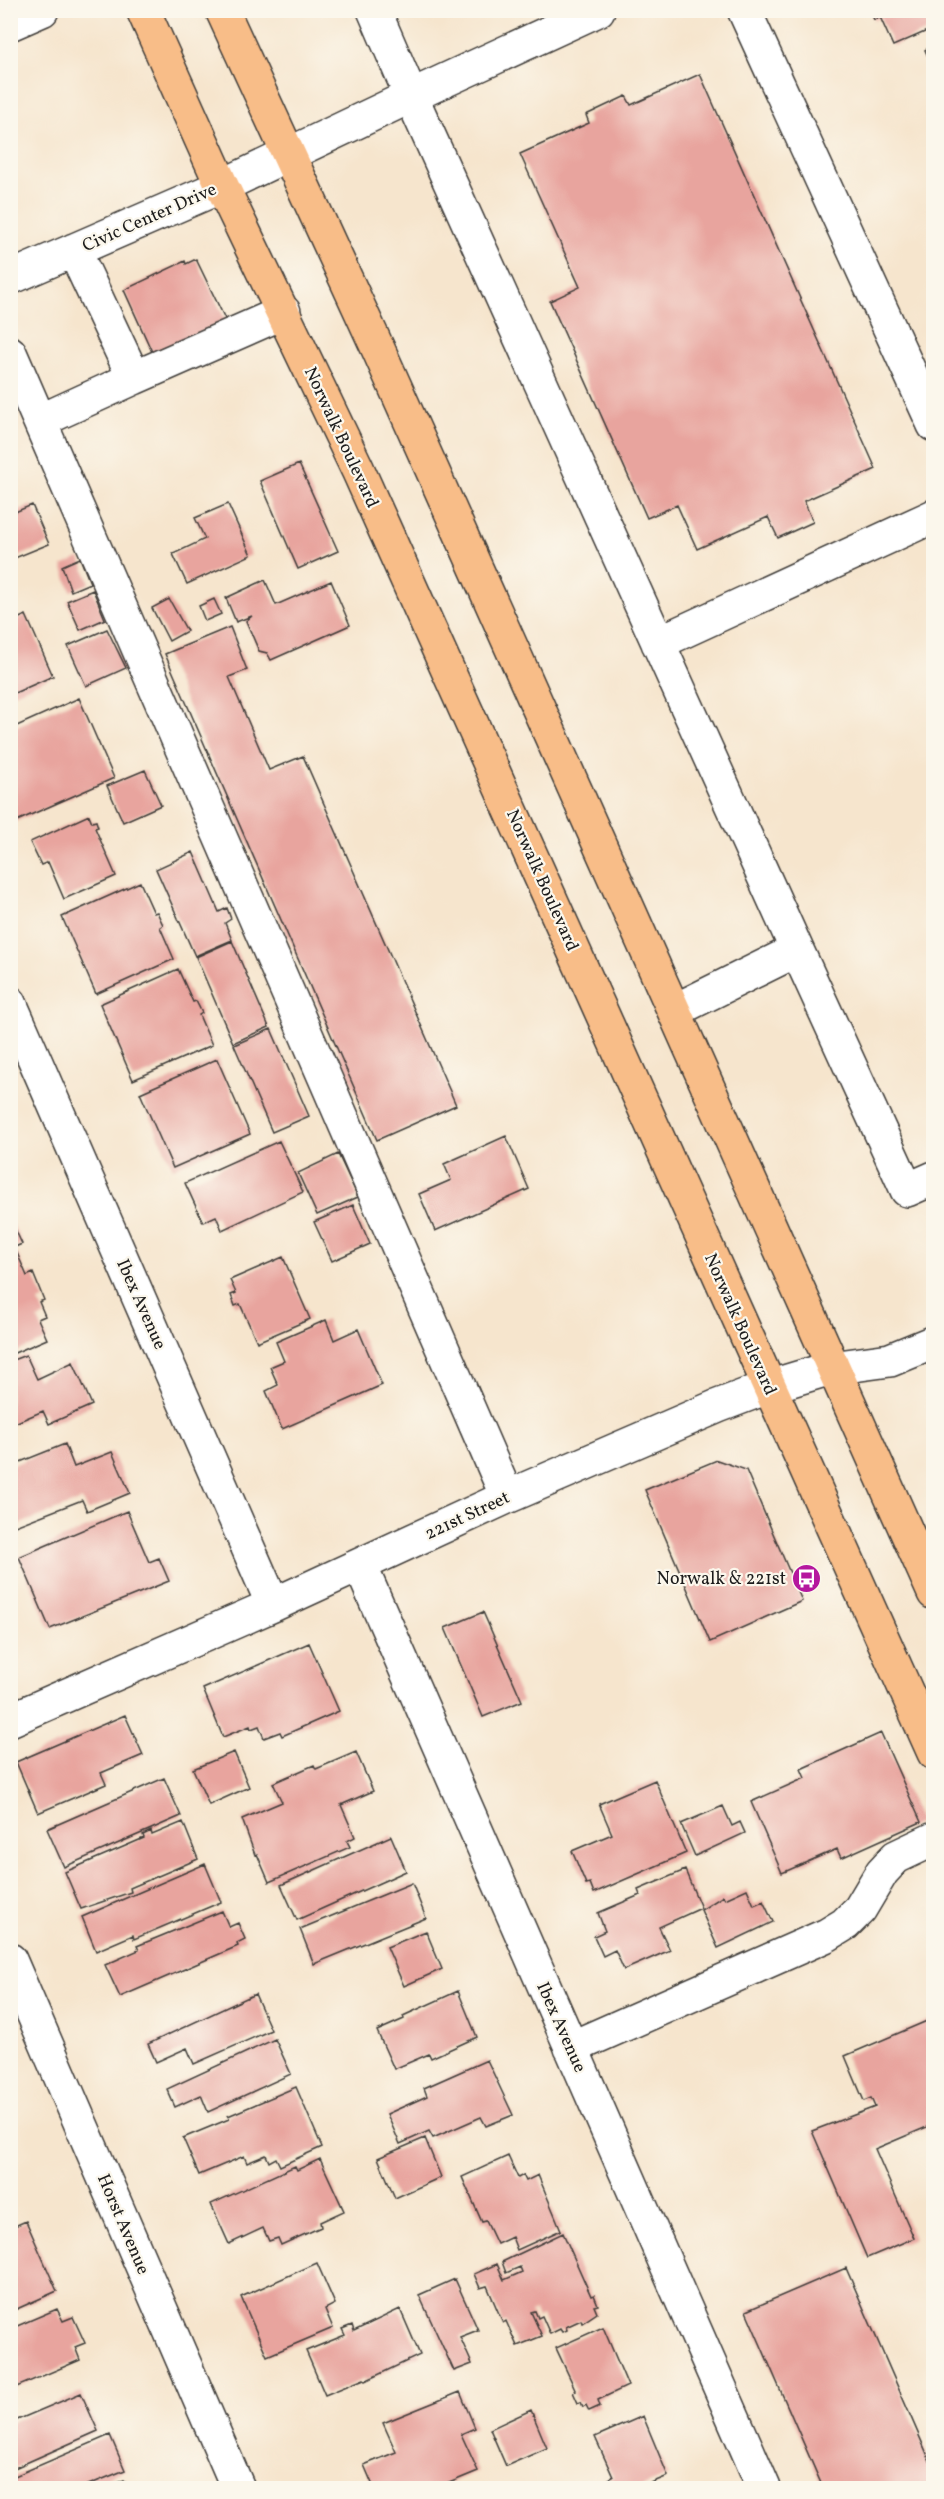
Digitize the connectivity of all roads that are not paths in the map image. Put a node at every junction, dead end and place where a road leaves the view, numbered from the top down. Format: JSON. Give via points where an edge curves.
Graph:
{"nodes":[{"id":1,"x":42,"y":10,"type":"edge"},
{"id":2,"x":143,"y":10,"type":"edge"},
{"id":3,"x":222,"y":10,"type":"edge"},
{"id":4,"x":374,"y":10,"type":"edge"},
{"id":5,"x":598,"y":10,"type":"edge"},
{"id":6,"x":744,"y":10,"type":"edge"},
{"id":7,"x":10,"y":24,"type":"edge"},
{"id":8,"x":411,"y":96,"type":"junction"},
{"id":9,"x":287,"y":154,"type":"junction"},
{"id":10,"x":222,"y":186,"type":"junction"},
{"id":11,"x":74,"y":250,"type":"junction"},
{"id":12,"x":10,"y":278,"type":"edge"},
{"id":13,"x":284,"y":312,"type":"junction"},
{"id":14,"x":10,"y":353,"type":"edge"},
{"id":15,"x":134,"y":378,"type":"junction"},
{"id":16,"x":40,"y":421,"type":"junction"},
{"id":17,"x":933,"y":424,"type":"edge"},
{"id":18,"x":933,"y":516,"type":"edge"},
{"id":19,"x":658,"y":643,"type":"junction"},
{"id":20,"x":797,"y":950,"type":"junction"},
{"id":21,"x":10,"y":1003,"type":"edge"},
{"id":22,"x":676,"y":1010,"type":"junction"},
{"id":23,"x":933,"y":1178,"type":"edge"},
{"id":24,"x":933,"y":1342,"type":"edge"},
{"id":25,"x":831,"y":1368,"type":"junction"},
{"id":26,"x":768,"y":1387,"type":"junction"},
{"id":27,"x":507,"y":1497,"type":"junction"},
{"id":28,"x":360,"y":1564,"type":"junction"},
{"id":29,"x":933,"y":1593,"type":"edge"},
{"id":30,"x":273,"y":1605,"type":"junction"},
{"id":31,"x":10,"y":1720,"type":"edge"},
{"id":32,"x":933,"y":1753,"type":"edge"},
{"id":33,"x":933,"y":1839,"type":"edge"},
{"id":34,"x":10,"y":1960,"type":"edge"},
{"id":35,"x":571,"y":2048,"type":"junction"},
{"id":36,"x":238,"y":2488,"type":"edge"},
{"id":37,"x":764,"y":2488,"type":"edge"}],
"edges":[{"from":1,"to":7,"type":"street"},
{"from":2,"to":10,"type":"main road","name":"Norwalk Boulevard"},
{"from":3,"to":9,"type":"main road"},
{"from":4,"to":8,"type":"street"},
{"from":5,"to":8,"type":"street","name":"Civic Center Drive"},
{"from":6,"to":17,"type":"street"},
{"from":8,"to":9,"type":"street","name":"Civic Center Drive"},
{"from":8,"to":19,"type":"street"},
{"from":9,"to":10,"type":"street","name":"Civic Center Drive"},
{"from":9,"to":22,"type":"main road"},
{"from":10,"to":11,"type":"street","name":"Civic Center Drive"},
{"from":10,"to":13,"type":"main road","name":"Norwalk Boulevard"},
{"from":11,"to":12,"type":"street","name":"Civic Center Drive"},
{"from":11,"to":15,"type":"street"},
{"from":13,"to":15,"type":"street"},
{"from":13,"to":26,"type":"main road","name":"Norwalk Boulevard","via":[[378,513]]},
{"from":14,"to":16,"type":"street"},
{"from":15,"to":16,"type":"street"},
{"from":16,"to":27,"type":"street"},
{"from":18,"to":19,"type":"street"},
{"from":19,"to":20,"type":"street"},
{"from":20,"to":22,"type":"street"},
{"from":20,"to":23,"type":"street","via":[[908,1190]]},
{"from":21,"to":30,"type":"street","name":"Ibex Avenue"},
{"from":22,"to":25,"type":"main road"},
{"from":24,"to":25,"type":"street","name":"221st Street","via":[[890,1360]]},
{"from":25,"to":26,"type":"street","name":"221st Street"},
{"from":25,"to":29,"type":"main road"},
{"from":26,"to":27,"type":"street","name":"221st Street"},
{"from":26,"to":32,"type":"main road","name":"Norwalk Boulevard"},
{"from":27,"to":28,"type":"street","name":"221st Street"},
{"from":28,"to":30,"type":"street","name":"221st Street"},
{"from":28,"to":35,"type":"street","name":"Ibex Avenue"},
{"from":30,"to":31,"type":"street","name":"221st Street"},
{"from":33,"to":35,"type":"street","via":[[896,1857],[882,1872],[860,1910],[827,1935]]},
{"from":34,"to":36,"type":"street","name":"Horst Avenue"},
{"from":35,"to":37,"type":"street","name":"Ibex Avenue"}]}
